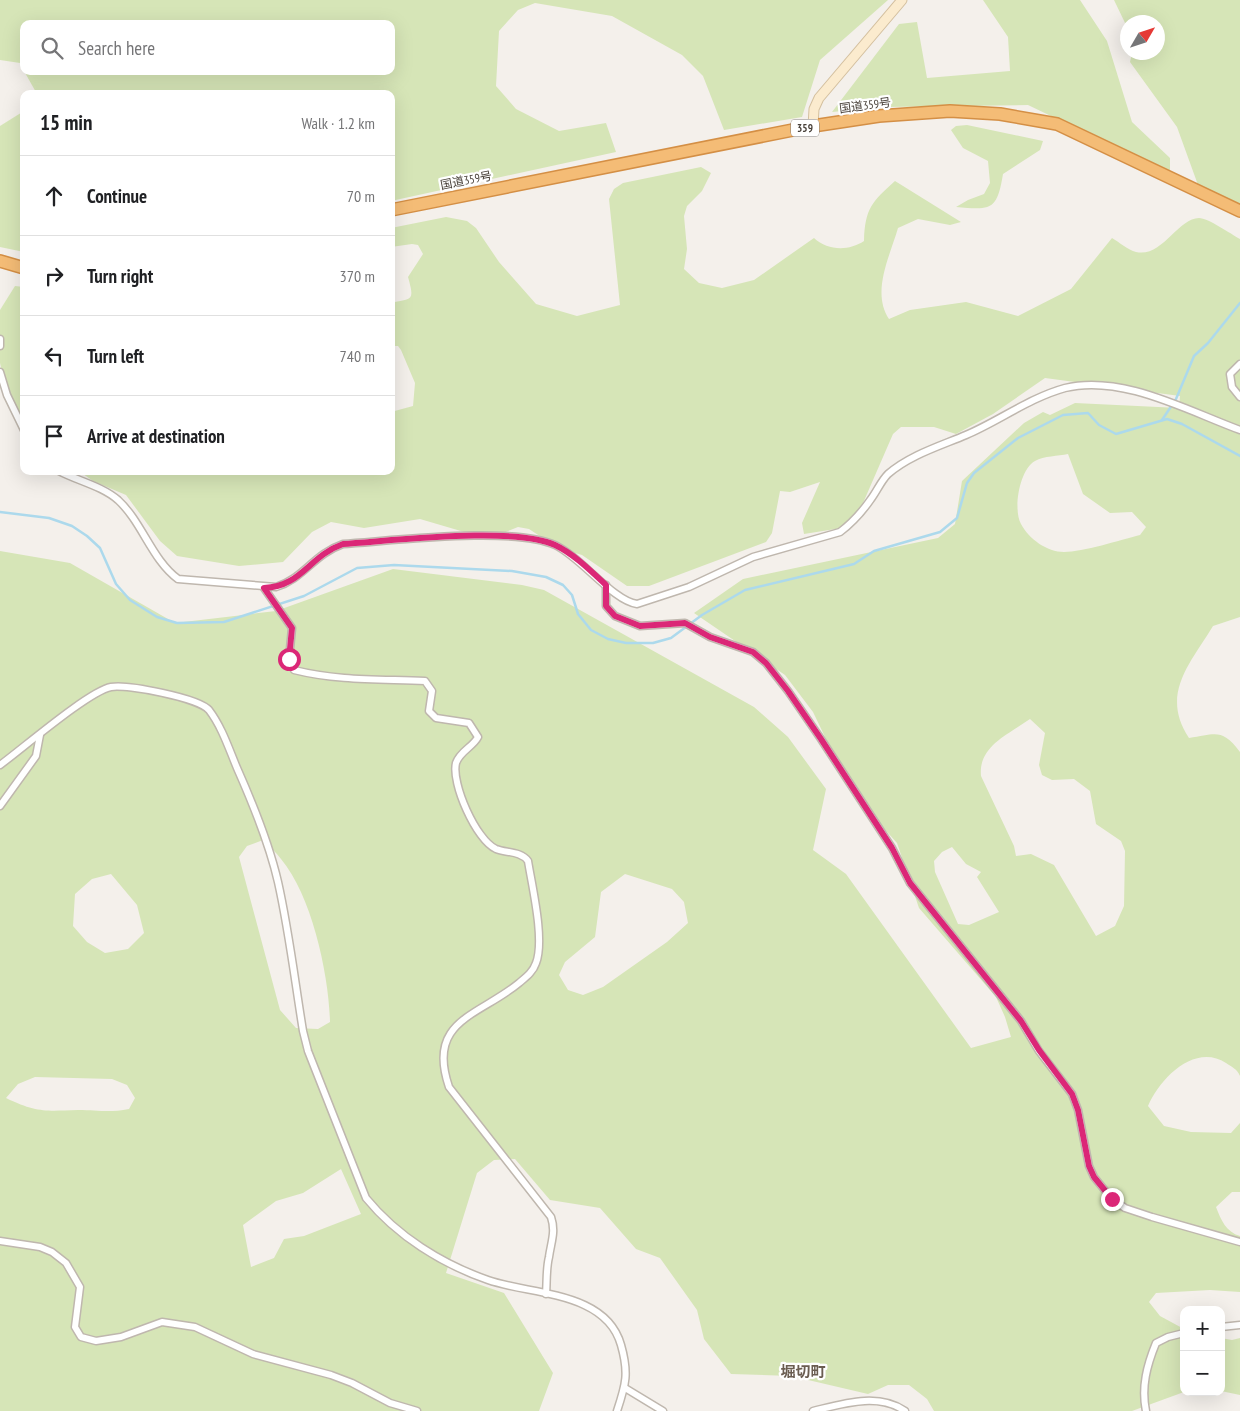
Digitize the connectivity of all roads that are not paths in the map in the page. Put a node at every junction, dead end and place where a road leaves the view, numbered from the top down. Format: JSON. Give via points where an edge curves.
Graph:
{"nodes":[{"id":1,"x":902,"y":0,"type":"edge"},
{"id":2,"x":813,"y":126,"type":"junction"},
{"id":3,"x":395,"y":209,"type":"edge"},
{"id":4,"x":1240,"y":211,"type":"edge"},
{"id":5,"x":0,"y":261,"type":"edge"},
{"id":6,"x":20,"y":267,"type":"edge"},
{"id":7,"x":0,"y":339,"type":"edge"},
{"id":8,"x":0,"y":346,"type":"edge"},
{"id":9,"x":1240,"y":364,"type":"edge"},
{"id":10,"x":0,"y":372,"type":"edge"},
{"id":11,"x":1240,"y":397,"type":"edge"},
{"id":12,"x":20,"y":422,"type":"edge"},
{"id":13,"x":1240,"y":430,"type":"edge"},
{"id":14,"x":69,"y":475,"type":"edge"},
{"id":15,"x":606,"y":585,"type":"junction"},
{"id":16,"x":264,"y":588,"type":"junction"},
{"id":17,"x":40,"y":735,"type":"junction"},
{"id":18,"x":0,"y":765,"type":"edge"},
{"id":19,"x":0,"y":806,"type":"edge"},
{"id":20,"x":0,"y":1240,"type":"edge"},
{"id":21,"x":1240,"y":1242,"type":"edge"},
{"id":22,"x":546,"y":1294,"type":"junction"},
{"id":23,"x":1240,"y":1325,"type":"edge"},
{"id":24,"x":1225,"y":1327,"type":"edge"},
{"id":25,"x":1180,"y":1334,"type":"edge"},
{"id":26,"x":625,"y":1388,"type":"junction"},
{"id":27,"x":417,"y":1411,"type":"edge"},
{"id":28,"x":616,"y":1411,"type":"edge"},
{"id":29,"x":663,"y":1411,"type":"edge"},
{"id":30,"x":813,"y":1411,"type":"edge"},
{"id":31,"x":904,"y":1411,"type":"edge"},
{"id":32,"x":1146,"y":1411,"type":"edge"}],
"edges":[{"from":1,"to":2,"type":"street","via":[[820,98],[814,109]]},
{"from":2,"to":3,"type":"highway","name":"国道359号","number":"359"},
{"from":2,"to":4,"type":"highway","name":"国道359号","number":"359","via":[[880,116],[950,111],[1000,114],[1057,124]]},
{"from":5,"to":6,"type":"highway"},
{"from":7,"to":8,"type":"street"},
{"from":9,"to":11,"type":"street","via":[[1230,374],[1232,387]]},
{"from":10,"to":12,"type":"street"},
{"from":13,"to":15,"type":"street","via":[[1188,408],[1133,391],[1095,386],[1065,388],[1035,399],[901,464],[886,476],[858,515],[840,532],[753,557],[648,602],[629,603]]},
{"from":14,"to":16,"type":"street","via":[[104,490],[120,502],[170,573],[178,579]]},
{"from":15,"to":16,"type":"street","via":[[555,545],[504,536],[343,544],[328,550],[290,583]]},
{"from":15,"to":21,"type":"street","via":[[606,606],[615,616],[640,626],[685,623],[710,637],[753,652],[766,663],[821,739],[892,848],[910,883],[1021,1021],[1072,1094],[1089,1166],[1112,1199],[1125,1208],[1152,1218]]},
{"from":16,"to":22,"type":"street","via":[[292,628],[289,659],[294,670],[321,677],[425,681],[432,691],[429,712],[436,718],[469,723],[478,737],[458,757],[455,766],[463,801],[479,833],[495,848],[519,854],[528,861],[535,898],[539,950],[536,963],[530,974],[512,989],[454,1026],[444,1051],[445,1076],[449,1087],[551,1217],[554,1238]]},
{"from":17,"to":18,"type":"street"},
{"from":17,"to":19,"type":"street","via":[[36,756]]},
{"from":17,"to":22,"type":"street","via":[[92,696],[113,686],[194,700],[209,710],[240,774],[270,855],[278,881],[308,1051],[366,1198],[396,1229],[450,1264],[489,1281]]},
{"from":20,"to":27,"type":"street","via":[[40,1247],[66,1263],[81,1294],[75,1327],[81,1337],[88,1340],[121,1337],[162,1322],[195,1327],[266,1359],[352,1383],[377,1398]]},
{"from":22,"to":26,"type":"street","via":[[577,1302],[609,1322],[618,1335],[626,1362]]},
{"from":23,"to":24,"type":"street"},
{"from":25,"to":32,"type":"street","via":[[1156,1343],[1145,1378],[1143,1395]]},
{"from":26,"to":28,"type":"street"},
{"from":26,"to":29,"type":"street"},
{"from":30,"to":31,"type":"street","via":[[867,1401],[885,1401]]}]}
